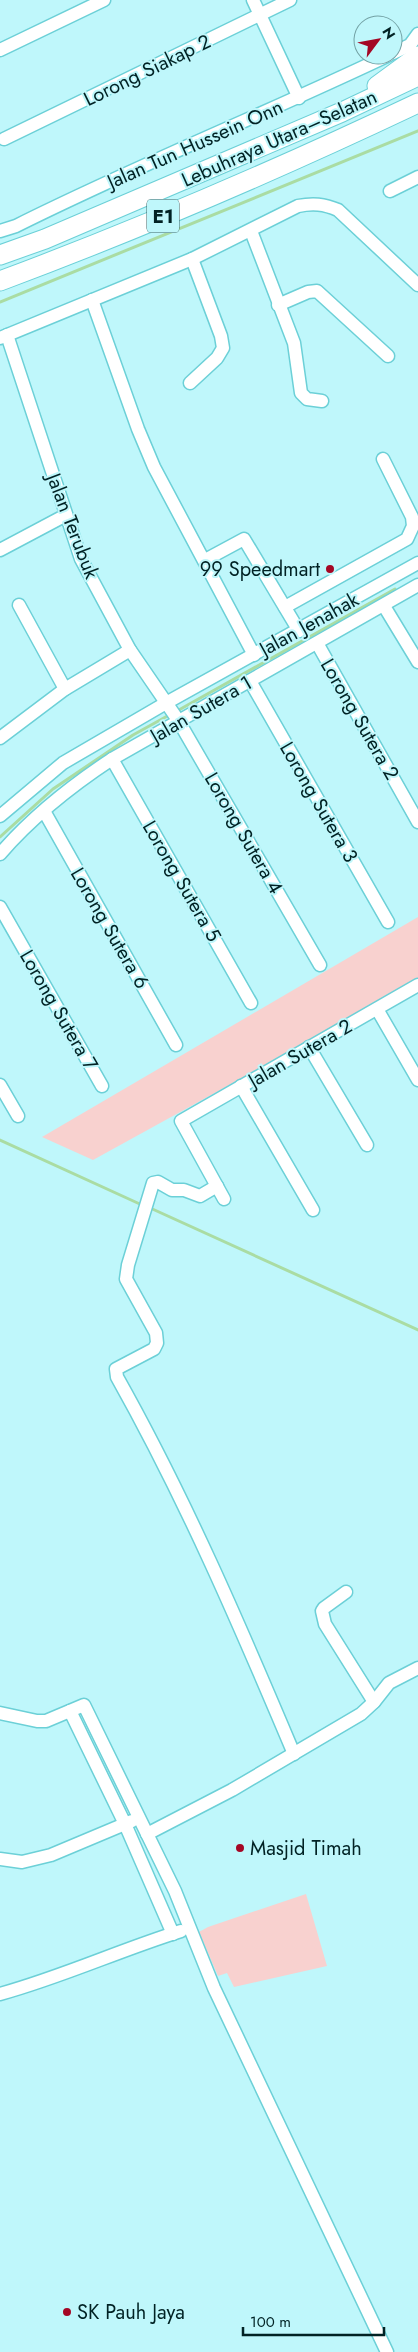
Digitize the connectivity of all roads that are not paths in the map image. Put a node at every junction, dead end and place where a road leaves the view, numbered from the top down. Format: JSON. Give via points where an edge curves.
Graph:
{"nodes":[{"id":1,"x":104,"y":0,"type":"edge"},
{"id":2,"x":253,"y":0,"type":"edge"},
{"id":3,"x":290,"y":0,"type":"edge"},
{"id":4,"x":260,"y":15,"type":"junction"},
{"id":5,"x":418,"y":34,"type":"edge"},
{"id":6,"x":403,"y":48,"type":"edge"},
{"id":7,"x":0,"y":50,"type":"edge"},
{"id":8,"x":418,"y":56,"type":"edge"},
{"id":9,"x":368,"y":65,"type":"edge"},
{"id":10,"x":418,"y":76,"type":"edge"},
{"id":11,"x":299,"y":98,"type":"junction"},
{"id":12,"x":418,"y":103,"type":"edge"},
{"id":13,"x":342,"y":112,"type":"junction"},
{"id":14,"x":418,"y":113,"type":"edge"},
{"id":15,"x":4,"y":139,"type":"dead end"},
{"id":16,"x":324,"y":148,"type":"junction"},
{"id":17,"x":418,"y":177,"type":"edge"},
{"id":18,"x":390,"y":191,"type":"dead end"},
{"id":19,"x":0,"y":231,"type":"edge"},
{"id":20,"x":251,"y":231,"type":"junction"},
{"id":21,"x":0,"y":256,"type":"edge"},
{"id":22,"x":192,"y":259,"type":"junction"},
{"id":23,"x":0,"y":282,"type":"edge"},
{"id":24,"x":417,"y":282,"type":"edge"},
{"id":25,"x":92,"y":300,"type":"junction"},
{"id":26,"x":278,"y":305,"type":"junction"},
{"id":27,"x":4,"y":336,"type":"edge"},
{"id":28,"x":388,"y":356,"type":"dead end"},
{"id":29,"x":190,"y":383,"type":"dead end"},
{"id":30,"x":322,"y":401,"type":"dead end"},
{"id":31,"x":383,"y":459,"type":"dead end"},
{"id":32,"x":66,"y":515,"type":"junction"},
{"id":33,"x":0,"y":550,"type":"edge"},
{"id":34,"x":204,"y":560,"type":"junction"},
{"id":35,"x":418,"y":563,"type":"edge"},
{"id":36,"x":418,"y":585,"type":"edge"},
{"id":37,"x":19,"y":605,"type":"dead end"},
{"id":38,"x":384,"y":606,"type":"junction"},
{"id":39,"x":285,"y":607,"type":"junction"},
{"id":40,"x":299,"y":630,"type":"junction"},
{"id":41,"x":316,"y":643,"type":"junction"},
{"id":42,"x":130,"y":650,"type":"junction"},
{"id":43,"x":254,"y":655,"type":"junction"},
{"id":44,"x":418,"y":662,"type":"edge"},
{"id":45,"x":250,"y":681,"type":"junction"},
{"id":46,"x":66,"y":689,"type":"junction"},
{"id":47,"x":166,"y":703,"type":"junction"},
{"id":48,"x":178,"y":720,"type":"junction"},
{"id":49,"x":1,"y":733,"type":"edge"},
{"id":50,"x":112,"y":759,"type":"junction"},
{"id":51,"x":44,"y":811,"type":"junction"},
{"id":52,"x":0,"y":816,"type":"edge"},
{"id":53,"x":418,"y":822,"type":"edge"},
{"id":54,"x":0,"y":854,"type":"edge"},
{"id":55,"x":0,"y":907,"type":"edge"},
{"id":56,"x":388,"y":922,"type":"dead end"},
{"id":57,"x":320,"y":965,"type":"dead end"},
{"id":58,"x":418,"y":985,"type":"edge"},
{"id":59,"x":251,"y":1003,"type":"dead end"},
{"id":60,"x":376,"y":1009,"type":"junction"},
{"id":61,"x":176,"y":1045,"type":"dead end"},
{"id":62,"x":309,"y":1047,"type":"junction"},
{"id":63,"x":418,"y":1080,"type":"edge"},
{"id":64,"x":0,"y":1086,"type":"edge"},
{"id":65,"x":102,"y":1086,"type":"dead end"},
{"id":66,"x":241,"y":1086,"type":"junction"},
{"id":67,"x":18,"y":1116,"type":"dead end"},
{"id":68,"x":367,"y":1145,"type":"dead end"},
{"id":69,"x":217,"y":1186,"type":"junction"},
{"id":70,"x":224,"y":1199,"type":"dead end"},
{"id":71,"x":313,"y":1210,"type":"dead end"},
{"id":72,"x":346,"y":1592,"type":"dead end"},
{"id":73,"x":418,"y":1668,"type":"edge"},
{"id":74,"x":374,"y":1702,"type":"junction"},
{"id":75,"x":70,"y":1711,"type":"junction"},
{"id":76,"x":0,"y":1713,"type":"edge"},
{"id":77,"x":294,"y":1754,"type":"junction"},
{"id":78,"x":139,"y":1818,"type":"junction"},
{"id":79,"x":125,"y":1824,"type":"junction"},
{"id":80,"x":147,"y":1834,"type":"junction"},
{"id":81,"x":0,"y":1859,"type":"edge"},
{"id":82,"x":191,"y":1928,"type":"junction"},
{"id":83,"x":173,"y":1934,"type":"junction"},
{"id":84,"x":0,"y":1994,"type":"edge"},
{"id":85,"x":387,"y":2352,"type":"edge"}],
"edges":[{"from":1,"to":7,"type":"street"},
{"from":2,"to":4,"type":"street"},
{"from":3,"to":4,"type":"street","name":"Lorong Siakap 2"},
{"from":4,"to":11,"type":"street"},
{"from":4,"to":15,"type":"street","name":"Lorong Siakap 2"},
{"from":5,"to":6,"type":"street"},
{"from":8,"to":13,"type":"highway"},
{"from":9,"to":11,"type":"street","name":"Jalan Tun Hussein Onn"},
{"from":10,"to":13,"type":"highway","name":"Lebuhraya Utara–Selatan","number":"E1"},
{"from":11,"to":19,"type":"street","name":"Jalan Tun Hussein Onn"},
{"from":12,"to":16,"type":"highway","name":"Lebuhraya Utara–Selatan","number":"E1"},
{"from":13,"to":21,"type":"highway","name":"Lebuhraya Utara–Selatan","number":"E1"},
{"from":14,"to":16,"type":"highway"},
{"from":16,"to":23,"type":"highway","name":"Lebuhraya Utara–Selatan","number":"E1"},
{"from":17,"to":18,"type":"street"},
{"from":20,"to":22,"type":"street"},
{"from":20,"to":24,"type":"street","via":[[298,206],[324,204],[338,210]]},
{"from":20,"to":26,"type":"street"},
{"from":22,"to":25,"type":"street"},
{"from":22,"to":29,"type":"street","via":[[223,348],[218,358]]},
{"from":25,"to":27,"type":"street"},
{"from":25,"to":34,"type":"street","via":[[154,467]]},
{"from":26,"to":28,"type":"street","via":[[317,291]]},
{"from":26,"to":30,"type":"street","via":[[294,343],[301,393],[307,399]]},
{"from":27,"to":32,"type":"street","name":"Jalan Terubuk"},
{"from":31,"to":39,"type":"street","via":[[412,517],[413,526],[407,539]]},
{"from":32,"to":33,"type":"street"},
{"from":32,"to":42,"type":"street","name":"Jalan Terubuk","via":[[81,560]]},
{"from":34,"to":39,"type":"street","via":[[244,539]]},
{"from":34,"to":43,"type":"street"},
{"from":35,"to":40,"type":"street","name":"Jalan Jenahak"},
{"from":36,"to":38,"type":"street","name":"Jalan Sutera 1"},
{"from":37,"to":46,"type":"street"},
{"from":38,"to":41,"type":"street","name":"Jalan Sutera 1"},
{"from":38,"to":44,"type":"street"},
{"from":39,"to":40,"type":"street"},
{"from":40,"to":43,"type":"street","name":"Jalan Jenahak"},
{"from":41,"to":45,"type":"street","name":"Jalan Sutera 1"},
{"from":41,"to":53,"type":"street","name":"Lorong Sutera 2"},
{"from":42,"to":46,"type":"street"},
{"from":42,"to":47,"type":"street","name":"Jalan Terubuk"},
{"from":43,"to":47,"type":"street","name":"Jalan Jenahak"},
{"from":45,"to":48,"type":"street","name":"Jalan Sutera 1"},
{"from":45,"to":56,"type":"street","name":"Lorong Sutera 3"},
{"from":46,"to":49,"type":"street"},
{"from":47,"to":48,"type":"street","name":"Lorong Sutera 4"},
{"from":47,"to":52,"type":"street","name":"Jalan Jenahak","via":[[63,763]]},
{"from":48,"to":50,"type":"street","name":"Jalan Sutera 1"},
{"from":48,"to":57,"type":"street","name":"Lorong Sutera 4"},
{"from":50,"to":51,"type":"street","name":"Jalan Sutera 1","via":[[76,783]]},
{"from":50,"to":59,"type":"street","name":"Lorong Sutera 5"},
{"from":51,"to":54,"type":"street","name":"Jalan Sutera 1"},
{"from":51,"to":61,"type":"street","name":"Lorong Sutera 6"},
{"from":55,"to":65,"type":"street","name":"Lorong Sutera 7"},
{"from":58,"to":60,"type":"street","name":"Jalan Sutera 2"},
{"from":60,"to":62,"type":"street","name":"Jalan Sutera 2"},
{"from":60,"to":63,"type":"street"},
{"from":62,"to":66,"type":"street","name":"Jalan Sutera 2"},
{"from":62,"to":68,"type":"street"},
{"from":64,"to":67,"type":"street"},
{"from":66,"to":69,"type":"street","name":"Jalan Sutera 2","via":[[181,1121]]},
{"from":66,"to":71,"type":"street"},
{"from":69,"to":70,"type":"street"},
{"from":69,"to":77,"type":"street","via":[[200,1196],[153,1183],[126,1279],[156,1334],[157,1343],[154,1349],[116,1369],[117,1377],[144,1424],[221,1581]]},
{"from":72,"to":74,"type":"street","via":[[324,1608],[322,1614],[325,1624]]},
{"from":73,"to":74,"type":"street","via":[[389,1682]]},
{"from":74,"to":77,"type":"street","via":[[361,1714]]},
{"from":75,"to":76,"type":"street","via":[[37,1722]]},
{"from":75,"to":78,"type":"street","via":[[84,1706]]},
{"from":75,"to":79,"type":"street"},
{"from":77,"to":80,"type":"street"},
{"from":78,"to":79,"type":"street"},
{"from":78,"to":80,"type":"street"},
{"from":79,"to":81,"type":"street","via":[[51,1855],[22,1862]]},
{"from":79,"to":83,"type":"street"},
{"from":80,"to":82,"type":"street"},
{"from":82,"to":83,"type":"street"},
{"from":82,"to":85,"type":"street","via":[[214,1988]]},
{"from":83,"to":84,"type":"street"}]}
